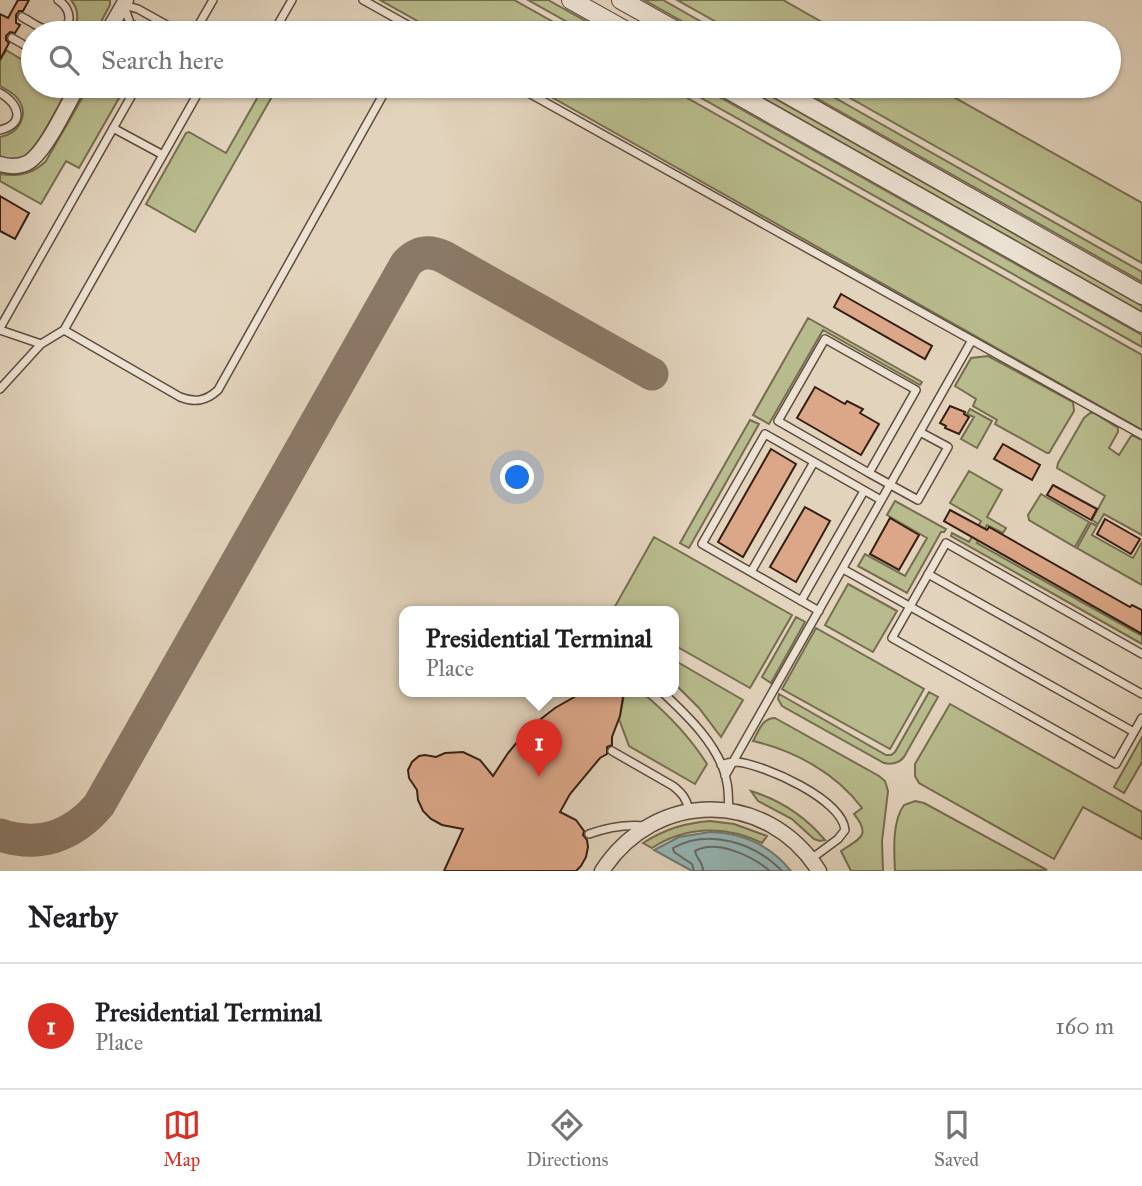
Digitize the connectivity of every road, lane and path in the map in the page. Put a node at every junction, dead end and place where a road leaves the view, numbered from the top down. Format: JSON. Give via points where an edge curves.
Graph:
{"nodes":[{"id":1,"x":58,"y":0,"type":"edge"},
{"id":2,"x":213,"y":0,"type":"edge"},
{"id":3,"x":292,"y":0,"type":"edge"},
{"id":4,"x":363,"y":0,"type":"edge"},
{"id":5,"x":571,"y":0,"type":"edge"},
{"id":6,"x":621,"y":0,"type":"edge"},
{"id":7,"x":123,"y":2,"type":"edge"},
{"id":8,"x":22,"y":17,"type":"dead end"},
{"id":9,"x":29,"y":21,"type":"edge"},
{"id":10,"x":68,"y":21,"type":"edge"},
{"id":11,"x":113,"y":21,"type":"edge"},
{"id":12,"x":129,"y":21,"type":"edge"},
{"id":13,"x":160,"y":21,"type":"edge"},
{"id":14,"x":201,"y":21,"type":"edge"},
{"id":15,"x":280,"y":21,"type":"edge"},
{"id":16,"x":401,"y":21,"type":"edge"},
{"id":17,"x":609,"y":21,"type":"edge"},
{"id":18,"x":659,"y":21,"type":"edge"},
{"id":19,"x":12,"y":38,"type":"dead end"},
{"id":20,"x":21,"y":43,"type":"edge"},
{"id":21,"x":0,"y":93,"type":"edge"},
{"id":22,"x":71,"y":98,"type":"edge"},
{"id":23,"x":130,"y":98,"type":"edge"},
{"id":24,"x":195,"y":98,"type":"edge"},
{"id":25,"x":381,"y":98,"type":"edge"},
{"id":26,"x":538,"y":98,"type":"edge"},
{"id":27,"x":743,"y":98,"type":"edge"},
{"id":28,"x":793,"y":98,"type":"edge"},
{"id":29,"x":113,"y":128,"type":"junction"},
{"id":30,"x":0,"y":130,"type":"edge"},
{"id":31,"x":163,"y":155,"type":"junction"},
{"id":32,"x":0,"y":164,"type":"edge"},
{"id":33,"x":1142,"y":295,"type":"edge"},
{"id":34,"x":1142,"y":323,"type":"edge"},
{"id":35,"x":0,"y":329,"type":"edge"},
{"id":36,"x":64,"y":330,"type":"junction"},
{"id":37,"x":972,"y":340,"type":"junction"},
{"id":38,"x":40,"y":344,"type":"junction"},
{"id":39,"x":0,"y":389,"type":"edge"},
{"id":40,"x":920,"y":432,"type":"junction"},
{"id":41,"x":1142,"y":435,"type":"edge"},
{"id":42,"x":814,"y":463,"type":"junction"},
{"id":43,"x":869,"y":472,"type":"junction"},
{"id":44,"x":890,"y":485,"type":"junction"},
{"id":45,"x":864,"y":491,"type":"junction"},
{"id":46,"x":881,"y":500,"type":"junction"},
{"id":47,"x":843,"y":569,"type":"junction"},
{"id":48,"x":751,"y":572,"type":"junction"},
{"id":49,"x":929,"y":574,"type":"junction"},
{"id":50,"x":801,"y":601,"type":"junction"},
{"id":51,"x":910,"y":606,"type":"junction"},
{"id":52,"x":819,"y":611,"type":"junction"},
{"id":53,"x":1142,"y":654,"type":"edge"},
{"id":54,"x":1142,"y":694,"type":"edge"},
{"id":55,"x":668,"y":697,"type":"edge"},
{"id":56,"x":1142,"y":718,"type":"edge"},
{"id":57,"x":1134,"y":732,"type":"junction"},
{"id":58,"x":612,"y":751,"type":"dead end"},
{"id":59,"x":733,"y":762,"type":"junction"},
{"id":60,"x":721,"y":765,"type":"junction"},
{"id":61,"x":725,"y":776,"type":"junction"},
{"id":62,"x":689,"y":811,"type":"junction"},
{"id":63,"x":729,"y":811,"type":"junction"},
{"id":64,"x":647,"y":826,"type":"junction"},
{"id":65,"x":589,"y":834,"type":"dead end"},
{"id":66,"x":815,"y":865,"type":"edge"},
{"id":67,"x":602,"y":871,"type":"edge"}],
"edges":[{"from":1,"to":10,"type":"lane","via":[[68,9]]},
{"from":2,"to":14,"type":"lane"},
{"from":3,"to":15,"type":"lane"},
{"from":4,"to":16,"type":"lane"},
{"from":5,"to":17,"type":"street"},
{"from":6,"to":18,"type":"street"},
{"from":7,"to":11,"type":"street"},
{"from":7,"to":12,"type":"lane"},
{"from":7,"to":13,"type":"lane"},
{"from":8,"to":9,"type":"lane"},
{"from":19,"to":20,"type":"lane"},
{"from":21,"to":30,"type":"lane","via":[[12,101],[17,114],[13,124]]},
{"from":22,"to":32,"type":"street","via":[[40,152],[28,163]]},
{"from":23,"to":29,"type":"lane"},
{"from":24,"to":31,"type":"lane"},
{"from":25,"to":36,"type":"lane","via":[[210,397],[190,401],[180,397]]},
{"from":26,"to":37,"type":"lane"},
{"from":27,"to":34,"type":"street"},
{"from":28,"to":33,"type":"street"},
{"from":29,"to":31,"type":"lane"},
{"from":29,"to":35,"type":"lane"},
{"from":31,"to":36,"type":"lane"},
{"from":35,"to":38,"type":"lane"},
{"from":36,"to":38,"type":"lane"},
{"from":37,"to":40,"type":"lane"},
{"from":37,"to":41,"type":"lane"},
{"from":38,"to":39,"type":"lane"},
{"from":40,"to":44,"type":"lane"},
{"from":40,"to":44,"type":"lane","via":[[948,447],[930,479],[918,500]]},
{"from":42,"to":45,"type":"lane"},
{"from":42,"to":48,"type":"lane"},
{"from":42,"to":48,"type":"lane","via":[[765,434],[702,544]]},
{"from":43,"to":43,"type":"lane","via":[[778,421],[825,339],[916,390]]},
{"from":43,"to":44,"type":"lane"},
{"from":44,"to":46,"type":"lane"},
{"from":45,"to":46,"type":"lane"},
{"from":45,"to":50,"type":"lane"},
{"from":46,"to":47,"type":"lane"},
{"from":47,"to":51,"type":"lane"},
{"from":47,"to":52,"type":"lane"},
{"from":48,"to":50,"type":"lane"},
{"from":49,"to":51,"type":"lane"},
{"from":49,"to":53,"type":"lane","via":[[946,543]]},
{"from":49,"to":54,"type":"lane"},
{"from":50,"to":52,"type":"lane"},
{"from":51,"to":57,"type":"lane"},
{"from":51,"to":57,"type":"lane","via":[[892,638],[1116,764]]},
{"from":52,"to":59,"type":"lane"},
{"from":55,"to":60,"type":"lane","via":[[696,726]]},
{"from":56,"to":57,"type":"lane"},
{"from":58,"to":62,"type":"lane","via":[[682,793]]},
{"from":59,"to":60,"type":"lane"},
{"from":59,"to":61,"type":"lane"},
{"from":59,"to":66,"type":"lane","via":[[764,768],[796,783],[843,820],[843,833]]},
{"from":60,"to":61,"type":"lane"},
{"from":61,"to":63,"type":"lane"},
{"from":62,"to":63,"type":"street"},
{"from":62,"to":64,"type":"street"},
{"from":63,"to":66,"type":"street","via":[[773,826],[795,841]]},
{"from":64,"to":65,"type":"lane","via":[[611,827]]},
{"from":64,"to":67,"type":"street","via":[[625,842]]}]}
